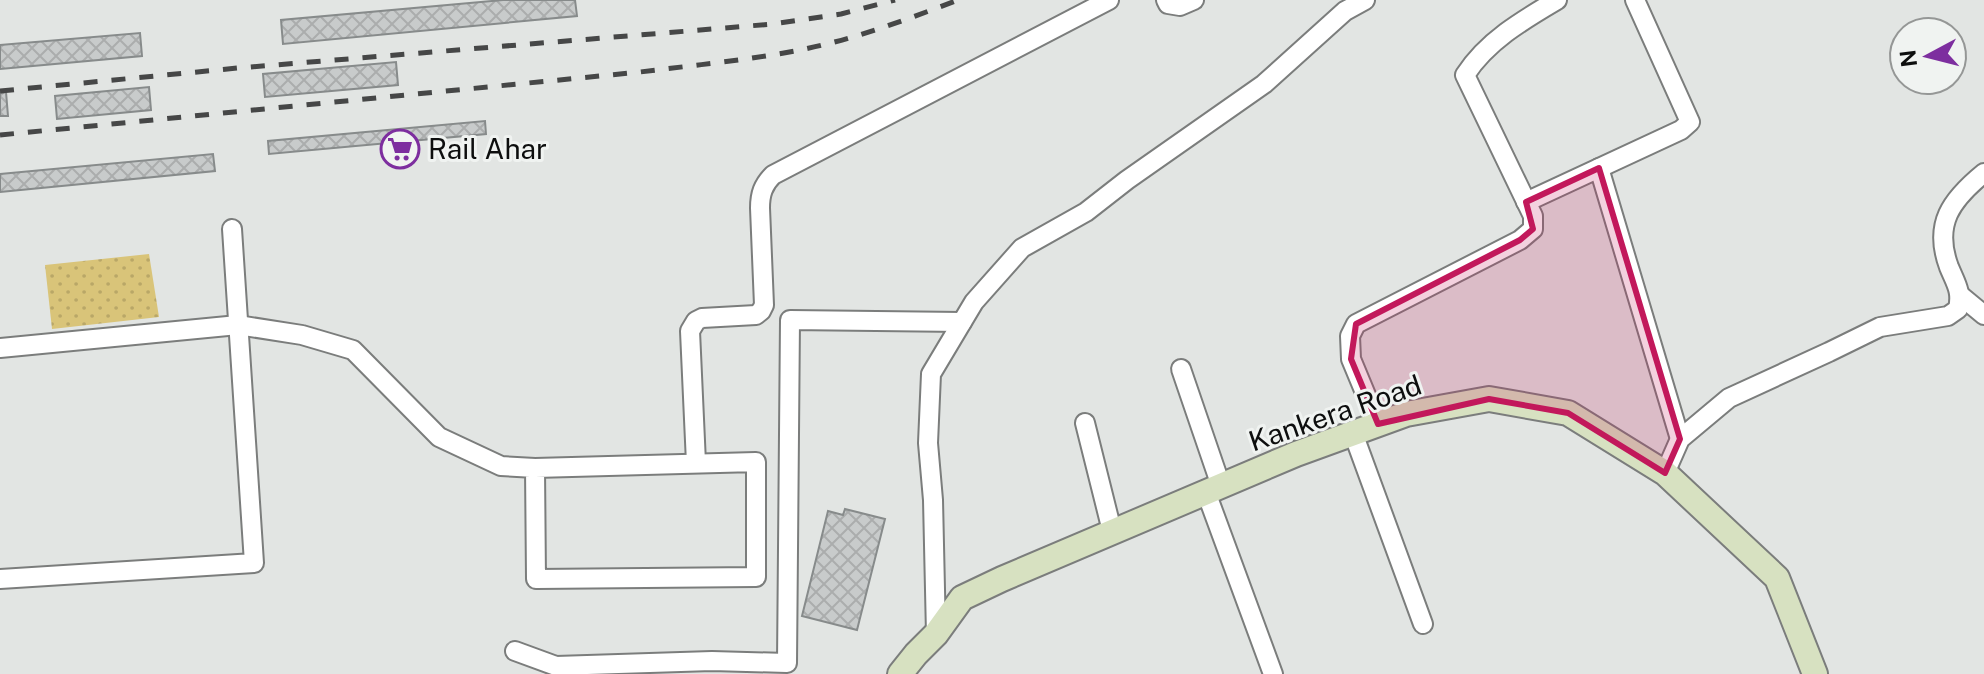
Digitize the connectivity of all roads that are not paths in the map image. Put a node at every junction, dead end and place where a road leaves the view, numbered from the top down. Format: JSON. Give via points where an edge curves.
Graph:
{"nodes":[{"id":1,"x":1109,"y":0,"type":"edge"},
{"id":2,"x":1166,"y":0,"type":"edge"},
{"id":3,"x":1194,"y":0,"type":"edge"},
{"id":4,"x":1365,"y":0,"type":"edge"},
{"id":5,"x":1557,"y":0,"type":"edge"},
{"id":6,"x":1635,"y":0,"type":"edge"},
{"id":7,"x":1599,"y":168,"type":"junction"},
{"id":8,"x":1984,"y":173,"type":"edge"},
{"id":9,"x":1526,"y":202,"type":"junction"},
{"id":10,"x":232,"y":229,"type":"dead end"},
{"id":11,"x":1961,"y":296,"type":"junction"},
{"id":12,"x":1984,"y":315,"type":"edge"},
{"id":13,"x":962,"y":322,"type":"junction"},
{"id":14,"x":238,"y":325,"type":"junction"},
{"id":15,"x":0,"y":348,"type":"edge"},
{"id":16,"x":1181,"y":369,"type":"dead end"},
{"id":17,"x":1085,"y":423,"type":"dead end"},
{"id":18,"x":1378,"y":424,"type":"junction"},
{"id":19,"x":1353,"y":433,"type":"junction"},
{"id":20,"x":1680,"y":439,"type":"junction"},
{"id":21,"x":696,"y":463,"type":"junction"},
{"id":22,"x":535,"y":468,"type":"junction"},
{"id":23,"x":1665,"y":473,"type":"junction"},
{"id":24,"x":1214,"y":489,"type":"junction"},
{"id":25,"x":1112,"y":531,"type":"junction"},
{"id":26,"x":0,"y":579,"type":"edge"},
{"id":27,"x":1423,"y":624,"type":"dead end"},
{"id":28,"x":936,"y":634,"type":"junction"},
{"id":29,"x":515,"y":651,"type":"dead end"},
{"id":30,"x":900,"y":674,"type":"edge"},
{"id":31,"x":1273,"y":674,"type":"edge"},
{"id":32,"x":1815,"y":674,"type":"edge"}],
"edges":[{"from":1,"to":21,"type":"street","via":[[773,175],[764,185],[761,311],[702,318],[690,331]]},
{"from":2,"to":3,"type":"street","via":[[1180,6]]},
{"from":4,"to":13,"type":"street","via":[[1345,11],[1264,84],[1086,212],[1022,248]]},
{"from":5,"to":9,"type":"street","via":[[1516,24],[1465,75]]},
{"from":6,"to":7,"type":"street","via":[[1690,122]]},
{"from":7,"to":9,"type":"street"},
{"from":7,"to":20,"type":"street"},
{"from":8,"to":11,"type":"street","via":[[1960,194],[1942,231],[1943,250]]},
{"from":9,"to":18,"type":"street","via":[[1533,229],[1520,240],[1356,324],[1350,336],[1351,359]]},
{"from":10,"to":14,"type":"street"},
{"from":11,"to":12,"type":"street"},
{"from":11,"to":20,"type":"street","via":[[1958,309],[1948,316],[1880,327],[1729,398]]},
{"from":13,"to":28,"type":"street","via":[[931,374],[928,443]]},
{"from":13,"to":29,"type":"street","via":[[790,320],[787,663],[556,666]]},
{"from":14,"to":15,"type":"street"},
{"from":14,"to":22,"type":"street","via":[[353,350],[439,437],[501,466]]},
{"from":14,"to":26,"type":"street","via":[[254,563]]},
{"from":16,"to":24,"type":"street"},
{"from":17,"to":25,"type":"street"},
{"from":18,"to":19,"type":"street","name":"Kankera Road"},
{"from":18,"to":23,"type":"street","name":"Kankera Road","via":[[1489,399],[1568,413]]},
{"from":19,"to":24,"type":"street","name":"Kankera Road"},
{"from":19,"to":27,"type":"street"},
{"from":20,"to":23,"type":"street"},
{"from":21,"to":22,"type":"street"},
{"from":21,"to":22,"type":"street","via":[[756,462],[756,577],[536,579]]},
{"from":23,"to":32,"type":"street","name":"Kankera Road","via":[[1777,578]]},
{"from":24,"to":25,"type":"street","name":"Kankera Road"},
{"from":24,"to":31,"type":"street"},
{"from":25,"to":28,"type":"street","name":"Kankera Road","via":[[962,598]]},
{"from":28,"to":30,"type":"street","name":"Kankera Road"}]}
